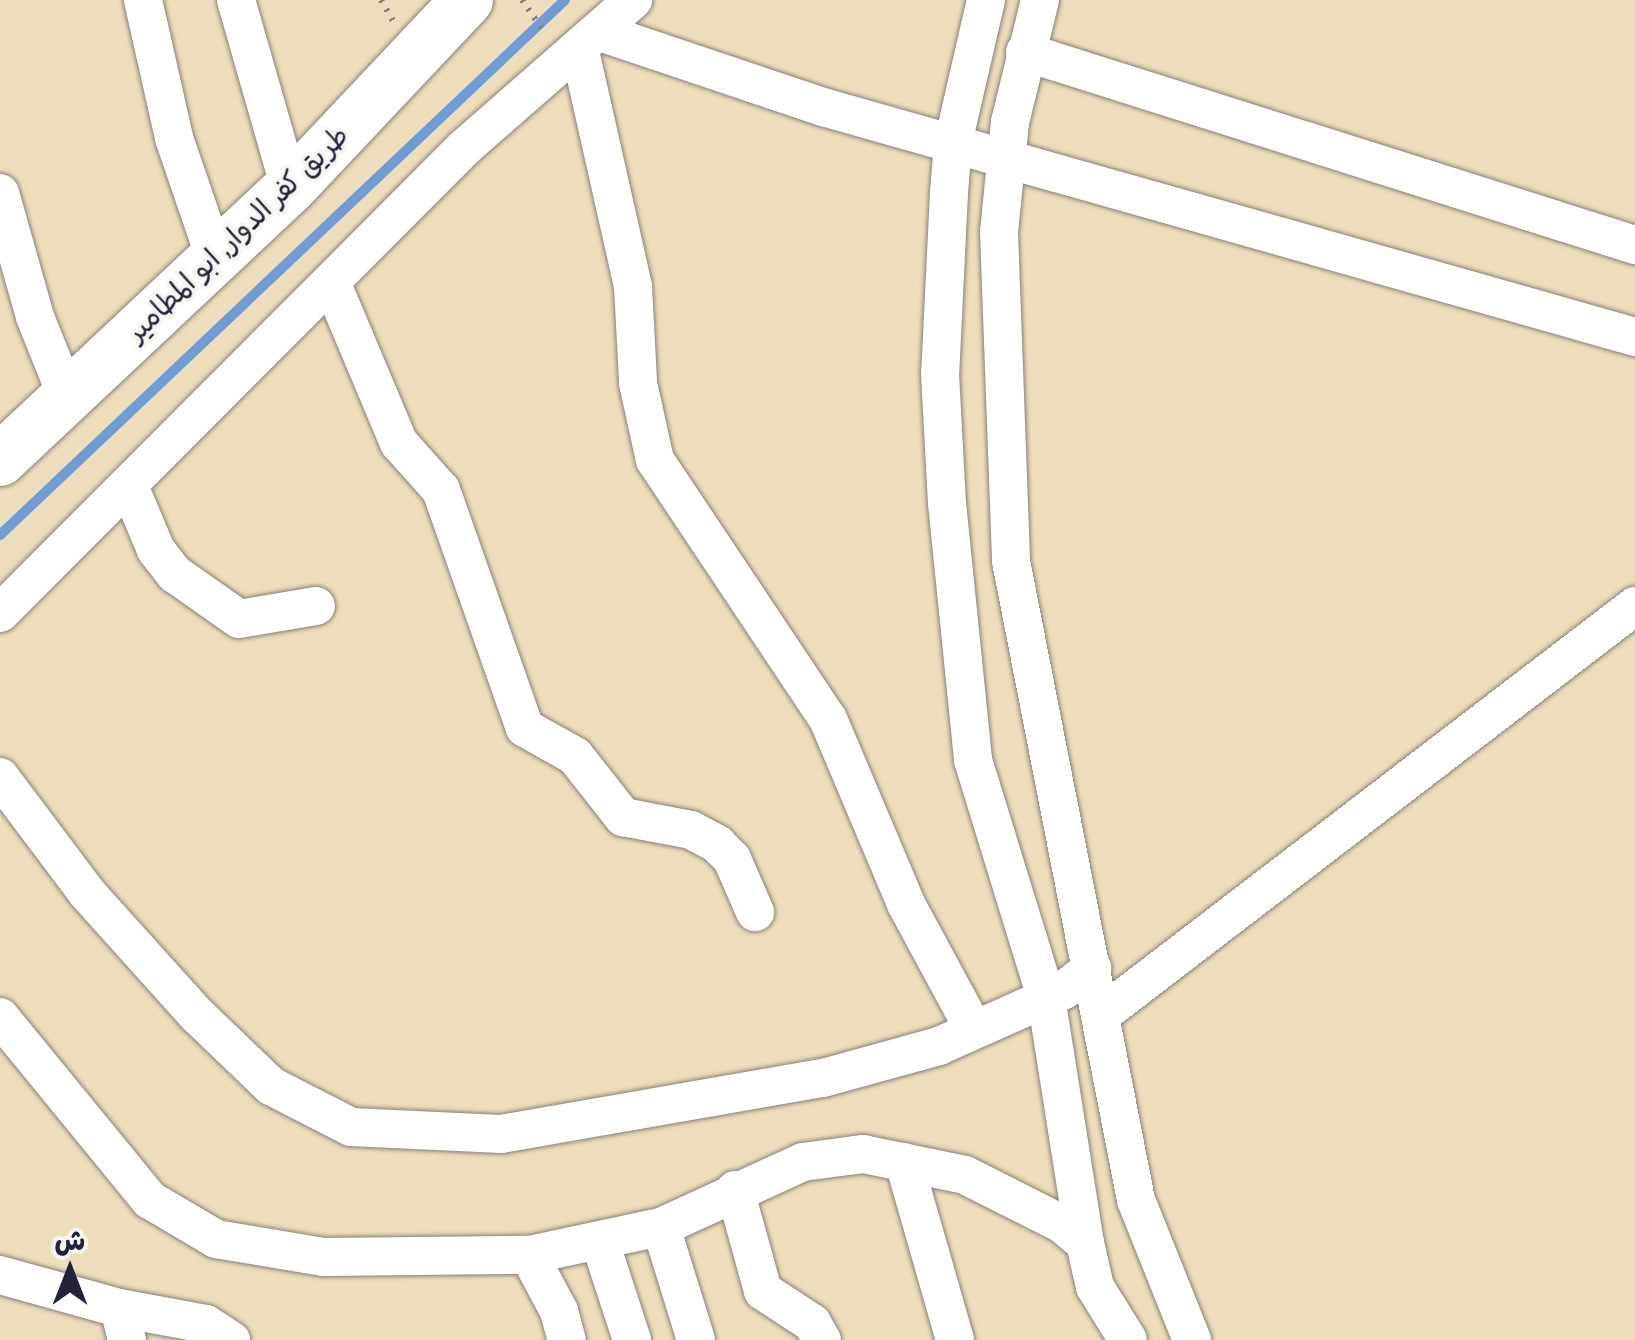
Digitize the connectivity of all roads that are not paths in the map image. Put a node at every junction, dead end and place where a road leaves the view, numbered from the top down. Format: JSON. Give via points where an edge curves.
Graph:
{"nodes":[{"id":1,"x":143,"y":0,"type":"edge"},
{"id":2,"x":236,"y":0,"type":"edge"},
{"id":3,"x":467,"y":0,"type":"edge"},
{"id":4,"x":632,"y":0,"type":"edge"},
{"id":5,"x":986,"y":0,"type":"edge"},
{"id":6,"x":1040,"y":0,"type":"edge"},
{"id":7,"x":578,"y":43,"type":"junction"},
{"id":8,"x":1025,"y":52,"type":"junction"},
{"id":9,"x":953,"y":143,"type":"junction"},
{"id":10,"x":1006,"y":156,"type":"junction"},
{"id":11,"x":290,"y":188,"type":"junction"},
{"id":12,"x":0,"y":193,"type":"edge"},
{"id":13,"x":1635,"y":245,"type":"edge"},
{"id":14,"x":215,"y":258,"type":"junction"},
{"id":15,"x":332,"y":284,"type":"junction"},
{"id":16,"x":1635,"y":337,"type":"edge"},
{"id":17,"x":68,"y":398,"type":"junction"},
{"id":18,"x":0,"y":460,"type":"edge"},
{"id":19,"x":130,"y":488,"type":"junction"},
{"id":20,"x":316,"y":606,"type":"dead end"},
{"id":21,"x":1635,"y":606,"type":"edge"},
{"id":22,"x":0,"y":614,"type":"edge"},
{"id":23,"x":0,"y":777,"type":"edge"},
{"id":24,"x":756,"y":912,"type":"dead end"},
{"id":25,"x":1092,"y":968,"type":"junction"},
{"id":26,"x":1046,"y":997,"type":"junction"},
{"id":27,"x":1101,"y":1015,"type":"junction"},
{"id":28,"x":0,"y":1017,"type":"edge"},
{"id":29,"x":973,"y":1028,"type":"junction"},
{"id":30,"x":904,"y":1162,"type":"junction"},
{"id":31,"x":735,"y":1190,"type":"junction"},
{"id":32,"x":662,"y":1227,"type":"junction"},
{"id":33,"x":1085,"y":1243,"type":"junction"},
{"id":34,"x":601,"y":1245,"type":"junction"},
{"id":35,"x":528,"y":1255,"type":"junction"},
{"id":36,"x":0,"y":1274,"type":"edge"},
{"id":37,"x":123,"y":1324,"type":"edge"},
{"id":38,"x":630,"y":1332,"type":"edge"},
{"id":39,"x":231,"y":1340,"type":"edge"},
{"id":40,"x":567,"y":1340,"type":"edge"},
{"id":41,"x":578,"y":1340,"type":"edge"},
{"id":42,"x":696,"y":1340,"type":"edge"},
{"id":43,"x":822,"y":1340,"type":"edge"},
{"id":44,"x":955,"y":1340,"type":"edge"},
{"id":45,"x":1128,"y":1340,"type":"edge"},
{"id":46,"x":1192,"y":1340,"type":"edge"}],
"edges":[{"from":1,"to":14,"type":"street","via":[[174,138]]},
{"from":2,"to":11,"type":"street"},
{"from":3,"to":11,"type":"main road","name":"طريق كفر الدوار, ابو المطامير"},
{"from":4,"to":7,"type":"street"},
{"from":5,"to":9,"type":"street"},
{"from":6,"to":8,"type":"street"},
{"from":7,"to":9,"type":"street","via":[[685,65]]},
{"from":7,"to":15,"type":"street"},
{"from":7,"to":29,"type":"street","via":[[633,286],[638,383],[655,460],[828,719],[906,904]]},
{"from":8,"to":10,"type":"street"},
{"from":8,"to":13,"type":"street"},
{"from":9,"to":10,"type":"street"},
{"from":9,"to":26,"type":"street","via":[[940,374],[964,701],[973,760]]},
{"from":10,"to":16,"type":"street","via":[[1526,311]]},
{"from":10,"to":25,"type":"street","via":[[999,232],[1010,561]]},
{"from":11,"to":14,"type":"main road","name":"طريق كفر الدوار, ابو المطامير"},
{"from":12,"to":17,"type":"street","via":[[35,317]]},
{"from":14,"to":17,"type":"main road","name":"طريق كفر الدوار, ابو المطامير"},
{"from":15,"to":19,"type":"street"},
{"from":15,"to":24,"type":"street","via":[[399,443],[441,490],[525,728],[575,756],[624,817],[690,830],[717,844],[732,860]]},
{"from":17,"to":18,"type":"main road","name":"طريق كفر الدوار, ابو المطامير"},
{"from":19,"to":20,"type":"street","via":[[156,550],[175,574],[238,618]]},
{"from":19,"to":22,"type":"street"},
{"from":21,"to":27,"type":"street"},
{"from":23,"to":29,"type":"street","via":[[87,893],[196,1015],[271,1086],[351,1127],[412,1134],[536,1128],[822,1078],[939,1046]]},
{"from":25,"to":26,"type":"street"},
{"from":25,"to":27,"type":"street"},
{"from":26,"to":29,"type":"street"},
{"from":26,"to":33,"type":"street"},
{"from":27,"to":46,"type":"street","via":[[1136,1200]]},
{"from":28,"to":35,"type":"street","via":[[150,1200],[216,1238],[324,1257]]},
{"from":30,"to":31,"type":"street","via":[[837,1154]]},
{"from":30,"to":33,"type":"street","via":[[965,1175],[1062,1224]]},
{"from":30,"to":44,"type":"street"},
{"from":31,"to":32,"type":"street"},
{"from":31,"to":43,"type":"street","via":[[762,1291],[812,1323]]},
{"from":32,"to":34,"type":"street"},
{"from":32,"to":42,"type":"street"},
{"from":33,"to":45,"type":"street","via":[[1095,1287]]},
{"from":34,"to":35,"type":"street"},
{"from":34,"to":38,"type":"street"},
{"from":35,"to":40,"type":"street","via":[[560,1311]]},
{"from":36,"to":37,"type":"street"},
{"from":37,"to":39,"type":"street","via":[[206,1324]]},
{"from":38,"to":41,"type":"street"}]}
